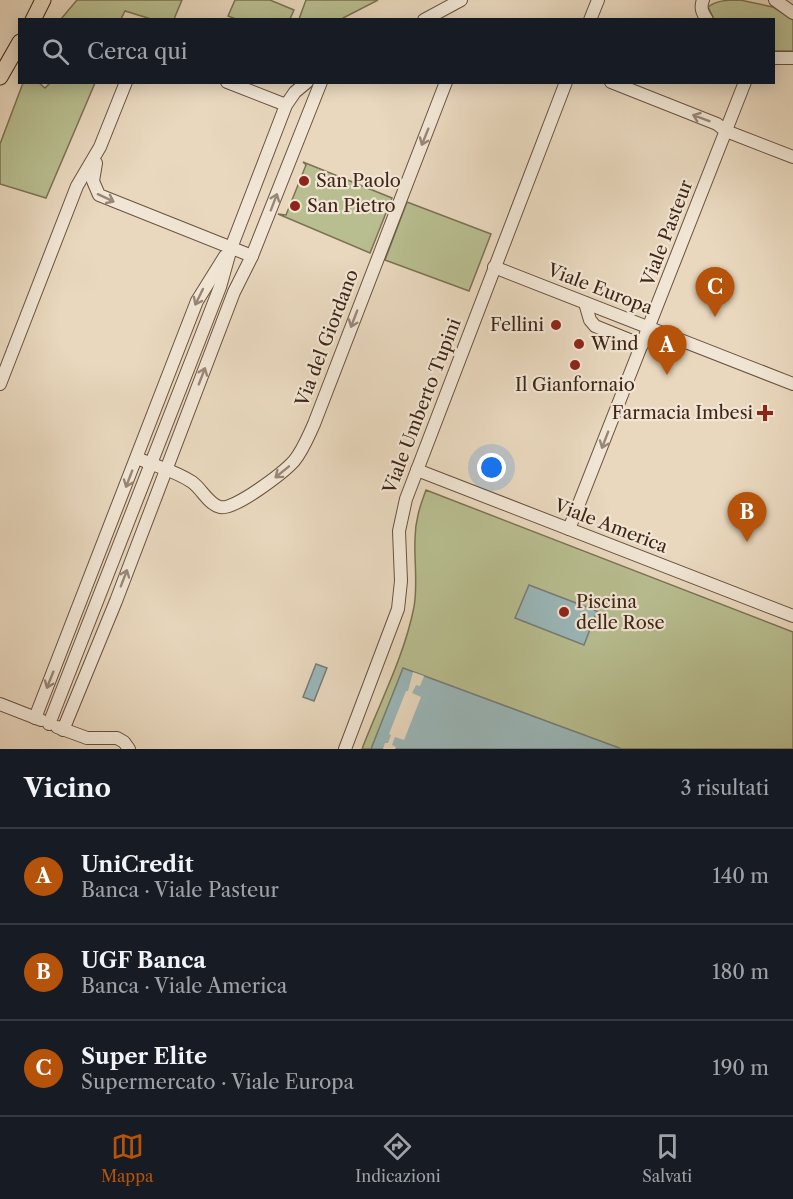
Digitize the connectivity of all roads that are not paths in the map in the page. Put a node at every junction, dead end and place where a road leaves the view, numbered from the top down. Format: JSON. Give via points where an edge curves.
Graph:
{"nodes":[{"id":1,"x":461,"y":0,"type":"edge"},
{"id":2,"x":598,"y":0,"type":"edge"},
{"id":3,"x":703,"y":0,"type":"edge"},
{"id":4,"x":776,"y":0,"type":"edge"},
{"id":5,"x":793,"y":13,"type":"edge"},
{"id":6,"x":438,"y":16,"type":"edge"},
{"id":7,"x":591,"y":18,"type":"edge"},
{"id":8,"x":706,"y":18,"type":"edge"},
{"id":9,"x":18,"y":46,"type":"edge"},
{"id":10,"x":775,"y":58,"type":"edge"},
{"id":11,"x":793,"y":58,"type":"edge"},
{"id":12,"x":0,"y":78,"type":"edge"},
{"id":13,"x":125,"y":84,"type":"edge"},
{"id":14,"x":232,"y":84,"type":"edge"},
{"id":15,"x":305,"y":84,"type":"edge"},
{"id":16,"x":320,"y":84,"type":"edge"},
{"id":17,"x":445,"y":84,"type":"edge"},
{"id":18,"x":565,"y":84,"type":"edge"},
{"id":19,"x":616,"y":84,"type":"edge"},
{"id":20,"x":744,"y":84,"type":"edge"},
{"id":21,"x":286,"y":105,"type":"junction"},
{"id":22,"x":726,"y":131,"type":"junction"},
{"id":23,"x":100,"y":147,"type":"junction"},
{"id":24,"x":793,"y":157,"type":"edge"},
{"id":25,"x":231,"y":248,"type":"junction"},
{"id":26,"x":252,"y":256,"type":"junction"},
{"id":27,"x":494,"y":267,"type":"junction"},
{"id":28,"x":585,"y":303,"type":"junction"},
{"id":29,"x":649,"y":327,"type":"junction"},
{"id":30,"x":184,"y":336,"type":"junction"},
{"id":31,"x":199,"y":341,"type":"junction"},
{"id":32,"x":642,"y":345,"type":"junction"},
{"id":33,"x":213,"y":347,"type":"junction"},
{"id":34,"x":0,"y":384,"type":"edge"},
{"id":35,"x":793,"y":384,"type":"edge"},
{"id":36,"x":164,"y":390,"type":"junction"},
{"id":37,"x":177,"y":395,"type":"junction"},
{"id":38,"x":193,"y":401,"type":"junction"},
{"id":39,"x":137,"y":458,"type":"junction"},
{"id":40,"x":151,"y":464,"type":"junction"},
{"id":41,"x":166,"y":470,"type":"junction"},
{"id":42,"x":417,"y":470,"type":"junction"},
{"id":43,"x":113,"y":519,"type":"junction"},
{"id":44,"x":127,"y":524,"type":"junction"},
{"id":45,"x":569,"y":529,"type":"junction"},
{"id":46,"x":142,"y":530,"type":"junction"},
{"id":47,"x":85,"y":589,"type":"junction"},
{"id":48,"x":101,"y":596,"type":"junction"},
{"id":49,"x":116,"y":601,"type":"junction"},
{"id":50,"x":793,"y":616,"type":"edge"},
{"id":51,"x":58,"y":660,"type":"junction"},
{"id":52,"x":73,"y":666,"type":"junction"},
{"id":53,"x":87,"y":671,"type":"junction"},
{"id":54,"x":0,"y":704,"type":"edge"},
{"id":55,"x":35,"y":718,"type":"junction"},
{"id":56,"x":49,"y":724,"type":"junction"},
{"id":57,"x":63,"y":730,"type":"junction"},
{"id":58,"x":129,"y":749,"type":"edge"},
{"id":59,"x":345,"y":749,"type":"edge"}],
"edges":[{"from":1,"to":6,"type":"street"},
{"from":2,"to":7,"type":"street"},
{"from":3,"to":8,"type":"street"},
{"from":4,"to":5,"type":"street"},
{"from":9,"to":12,"type":"main road"},
{"from":10,"to":11,"type":"street"},
{"from":13,"to":23,"type":"street"},
{"from":14,"to":21,"type":"street"},
{"from":15,"to":21,"type":"street"},
{"from":26,"to":16,"type":"street","one_way":true},
{"from":17,"to":41,"type":"street","name":"Via del Giordano","one_way":true,"via":[[314,424],[297,457],[275,478],[227,507],[216,505],[192,482]]},
{"from":18,"to":27,"type":"street","name":"Viale Umberto Tupini"},
{"from":22,"to":19,"type":"street","one_way":true},
{"from":20,"to":22,"type":"street","name":"Viale Pasteur"},
{"from":21,"to":25,"type":"street"},
{"from":22,"to":24,"type":"street"},
{"from":22,"to":29,"type":"street","name":"Viale Pasteur"},
{"from":23,"to":25,"type":"street","one_way":true,"via":[[93,181],[99,195]]},
{"from":23,"to":34,"type":"street","via":[[77,186]]},
{"from":25,"to":26,"type":"street"},
{"from":25,"to":30,"type":"street","one_way":true,"via":[[201,294]]},
{"from":25,"to":31,"type":"street"},
{"from":26,"to":33,"type":"street"},
{"from":27,"to":28,"type":"street","name":"Viale Europa"},
{"from":27,"to":42,"type":"street","name":"Viale Umberto Tupini"},
{"from":28,"to":29,"type":"street","name":"Viale Europa"},
{"from":28,"to":32,"type":"street","via":[[595,326]]},
{"from":29,"to":32,"type":"street","name":"Viale Pasteur"},
{"from":29,"to":35,"type":"street","name":"Viale Europa"},
{"from":30,"to":31,"type":"street"},
{"from":30,"to":36,"type":"street"},
{"from":31,"to":33,"type":"street"},
{"from":31,"to":37,"type":"street"},
{"from":32,"to":45,"type":"street","name":"Viale Pasteur","one_way":true},
{"from":38,"to":33,"type":"street","one_way":true},
{"from":36,"to":37,"type":"street"},
{"from":36,"to":39,"type":"street"},
{"from":37,"to":38,"type":"street"},
{"from":37,"to":40,"type":"street"},
{"from":38,"to":41,"type":"street"},
{"from":39,"to":40,"type":"street"},
{"from":39,"to":43,"type":"street","one_way":true},
{"from":40,"to":41,"type":"street"},
{"from":40,"to":44,"type":"street"},
{"from":41,"to":46,"type":"street"},
{"from":42,"to":45,"type":"street","name":"Viale America"},
{"from":42,"to":59,"type":"street","name":"Viale Umberto Tupini","via":[[401,519],[398,609]]},
{"from":43,"to":44,"type":"street"},
{"from":43,"to":47,"type":"street"},
{"from":44,"to":46,"type":"street"},
{"from":44,"to":48,"type":"street"},
{"from":45,"to":50,"type":"street","name":"Viale America"},
{"from":49,"to":46,"type":"street","one_way":true},
{"from":47,"to":48,"type":"street"},
{"from":47,"to":51,"type":"street"},
{"from":48,"to":49,"type":"street"},
{"from":48,"to":52,"type":"street"},
{"from":49,"to":53,"type":"street"},
{"from":51,"to":52,"type":"street"},
{"from":51,"to":55,"type":"street","one_way":true},
{"from":52,"to":53,"type":"street"},
{"from":52,"to":56,"type":"street"},
{"from":53,"to":57,"type":"street"},
{"from":54,"to":55,"type":"street"},
{"from":55,"to":56,"type":"street"},
{"from":56,"to":57,"type":"street"},
{"from":57,"to":58,"type":"street","via":[[92,739],[117,738]]}]}
